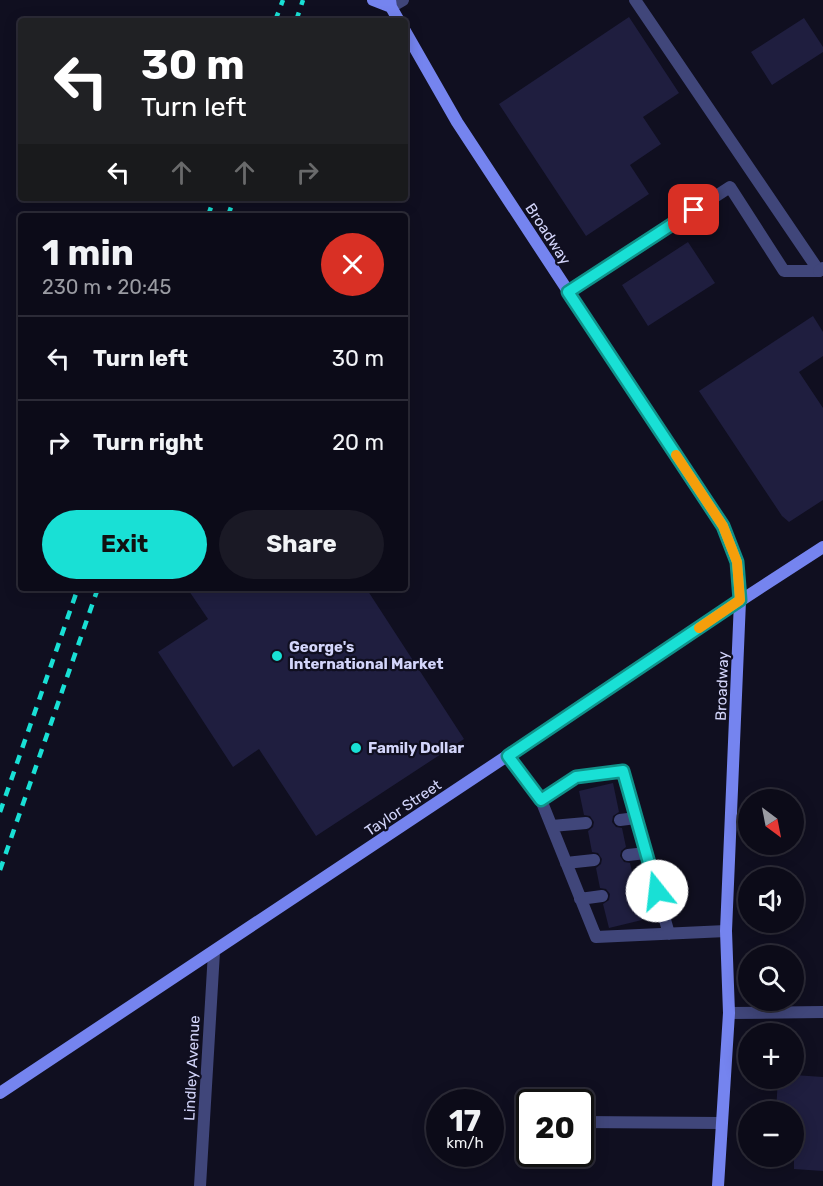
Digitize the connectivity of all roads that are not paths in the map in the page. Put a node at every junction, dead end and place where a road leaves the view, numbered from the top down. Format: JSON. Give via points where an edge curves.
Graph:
{"nodes":[{"id":1,"x":373,"y":0,"type":"edge"},
{"id":2,"x":402,"y":0,"type":"edge"},
{"id":3,"x":635,"y":0,"type":"edge"},
{"id":4,"x":392,"y":2,"type":"edge"},
{"id":5,"x":398,"y":18,"type":"edge"},
{"id":6,"x":408,"y":36,"type":"edge"},
{"id":7,"x":821,"y":270,"type":"edge"},
{"id":8,"x":568,"y":292,"type":"junction"},
{"id":9,"x":823,"y":547,"type":"edge"},
{"id":10,"x":740,"y":600,"type":"junction"},
{"id":11,"x":508,"y":756,"type":"junction"},
{"id":12,"x":541,"y":800,"type":"junction"},
{"id":13,"x":636,"y":818,"type":"junction"},
{"id":14,"x":620,"y":820,"type":"dead end"},
{"id":15,"x":586,"y":824,"type":"dead end"},
{"id":16,"x":552,"y":826,"type":"junction"},
{"id":17,"x":646,"y":853,"type":"junction"},
{"id":18,"x":628,"y":855,"type":"dead end"},
{"id":19,"x":594,"y":860,"type":"dead end"},
{"id":20,"x":566,"y":863,"type":"junction"},
{"id":21,"x":657,"y":891,"type":"junction"},
{"id":22,"x":636,"y":893,"type":"dead end"},
{"id":23,"x":602,"y":896,"type":"dead end"},
{"id":24,"x":580,"y":899,"type":"junction"},
{"id":25,"x":726,"y":931,"type":"junction"},
{"id":26,"x":669,"y":934,"type":"junction"},
{"id":27,"x":214,"y":952,"type":"junction"},
{"id":28,"x":823,"y":1012,"type":"edge"},
{"id":29,"x":729,"y":1013,"type":"junction"},
{"id":30,"x":0,"y":1093,"type":"edge"},
{"id":31,"x":594,"y":1122,"type":"edge"},
{"id":32,"x":722,"y":1123,"type":"junction"},
{"id":33,"x":200,"y":1186,"type":"edge"},
{"id":34,"x":718,"y":1186,"type":"edge"}],
"edges":[{"from":1,"to":4,"type":"main road"},
{"from":2,"to":4,"type":"street"},
{"from":3,"to":7,"type":"street"},
{"from":4,"to":5,"type":"main road"},
{"from":6,"to":8,"type":"main road","name":"Broadway","via":[[457,122]]},
{"from":7,"to":8,"type":"street","via":[[784,271],[730,187]]},
{"from":8,"to":10,"type":"main road","name":"Broadway","via":[[723,526],[737,562]]},
{"from":9,"to":10,"type":"main road","name":"Taylor Street"},
{"from":10,"to":11,"type":"main road","name":"Taylor Street"},
{"from":10,"to":25,"type":"main road","name":"Broadway"},
{"from":11,"to":12,"type":"street"},
{"from":11,"to":27,"type":"main road","name":"Taylor Street"},
{"from":12,"to":13,"type":"street","via":[[576,777],[623,771]]},
{"from":12,"to":16,"type":"street"},
{"from":13,"to":14,"type":"street"},
{"from":13,"to":17,"type":"street"},
{"from":15,"to":16,"type":"street"},
{"from":16,"to":20,"type":"street"},
{"from":17,"to":18,"type":"street"},
{"from":17,"to":21,"type":"street"},
{"from":19,"to":20,"type":"street"},
{"from":20,"to":24,"type":"street"},
{"from":21,"to":22,"type":"street"},
{"from":21,"to":26,"type":"street"},
{"from":23,"to":24,"type":"street"},
{"from":24,"to":26,"type":"street","via":[[596,937]]},
{"from":25,"to":26,"type":"street"},
{"from":25,"to":29,"type":"main road","name":"Broadway"},
{"from":27,"to":30,"type":"main road","name":"Taylor Street"},
{"from":27,"to":33,"type":"street","name":"Lindley Avenue"},
{"from":28,"to":29,"type":"street"},
{"from":29,"to":32,"type":"main road","name":"Broadway"},
{"from":31,"to":32,"type":"street"},
{"from":32,"to":34,"type":"main road","name":"Broadway"}]}
